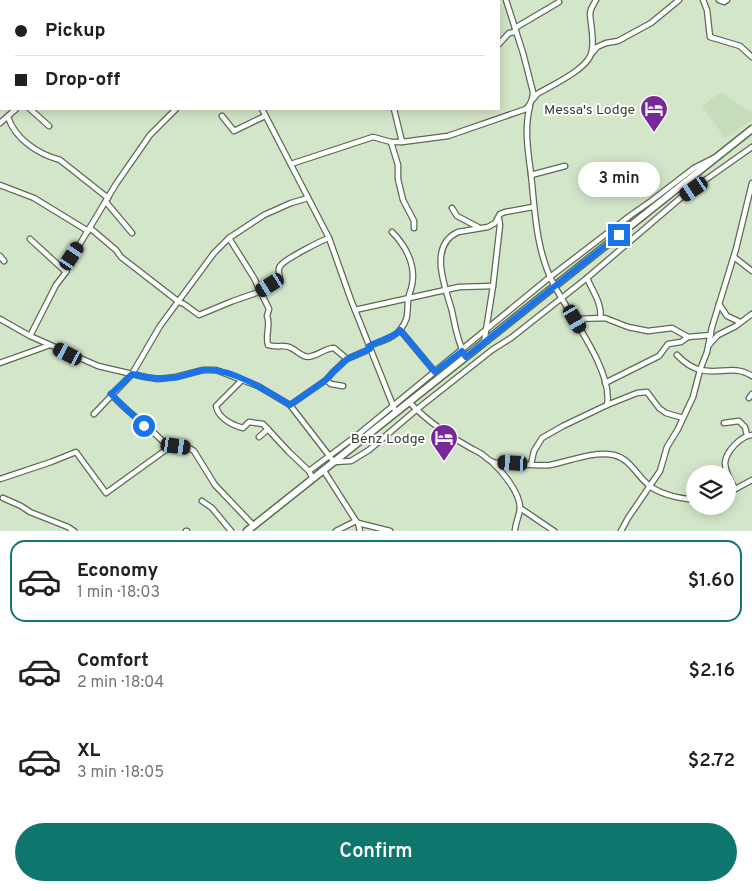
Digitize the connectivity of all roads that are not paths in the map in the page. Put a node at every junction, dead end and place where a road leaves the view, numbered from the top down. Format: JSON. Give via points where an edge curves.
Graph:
{"nodes":[{"id":1,"x":506,"y":0,"type":"edge"},
{"id":2,"x":596,"y":0,"type":"edge"},
{"id":3,"x":679,"y":0,"type":"edge"},
{"id":4,"x":720,"y":0,"type":"edge"},
{"id":5,"x":727,"y":0,"type":"edge"},
{"id":6,"x":705,"y":1,"type":"edge"},
{"id":7,"x":559,"y":2,"type":"dead end"},
{"id":8,"x":516,"y":30,"type":"junction"},
{"id":9,"x":500,"y":43,"type":"edge"},
{"id":10,"x":593,"y":52,"type":"junction"},
{"id":11,"x":752,"y":57,"type":"edge"},
{"id":12,"x":533,"y":99,"type":"junction"},
{"id":13,"x":530,"y":105,"type":"junction"},
{"id":14,"x":15,"y":110,"type":"edge"},
{"id":15,"x":31,"y":110,"type":"edge"},
{"id":16,"x":175,"y":110,"type":"edge"},
{"id":17,"x":262,"y":110,"type":"edge"},
{"id":18,"x":394,"y":110,"type":"edge"},
{"id":19,"x":222,"y":116,"type":"dead end"},
{"id":20,"x":264,"y":116,"type":"junction"},
{"id":21,"x":3,"y":119,"type":"edge"},
{"id":22,"x":49,"y":126,"type":"dead end"},
{"id":23,"x":752,"y":129,"type":"edge"},
{"id":24,"x":391,"y":142,"type":"junction"},
{"id":25,"x":402,"y":142,"type":"junction"},
{"id":26,"x":752,"y":147,"type":"edge"},
{"id":27,"x":720,"y":156,"type":"junction"},
{"id":28,"x":291,"y":164,"type":"junction"},
{"id":29,"x":565,"y":166,"type":"dead end"},
{"id":30,"x":531,"y":175,"type":"junction"},
{"id":31,"x":752,"y":183,"type":"edge"},
{"id":32,"x":0,"y":185,"type":"edge"},
{"id":33,"x":308,"y":198,"type":"junction"},
{"id":34,"x":107,"y":200,"type":"junction"},
{"id":35,"x":533,"y":207,"type":"junction"},
{"id":36,"x":452,"y":208,"type":"dead end"},
{"id":37,"x":499,"y":219,"type":"junction"},
{"id":38,"x":414,"y":228,"type":"dead end"},
{"id":39,"x":479,"y":228,"type":"junction"},
{"id":40,"x":89,"y":230,"type":"junction"},
{"id":41,"x":392,"y":232,"type":"dead end"},
{"id":42,"x":132,"y":233,"type":"dead end"},
{"id":43,"x":30,"y":238,"type":"dead end"},
{"id":44,"x":229,"y":238,"type":"junction"},
{"id":45,"x":328,"y":238,"type":"junction"},
{"id":46,"x":0,"y":256,"type":"edge"},
{"id":47,"x":734,"y":257,"type":"junction"},
{"id":48,"x":4,"y":261,"type":"dead end"},
{"id":49,"x":752,"y":271,"type":"edge"},
{"id":50,"x":66,"y":272,"type":"junction"},
{"id":51,"x":550,"y":277,"type":"junction"},
{"id":52,"x":586,"y":278,"type":"junction"},
{"id":53,"x":493,"y":286,"type":"junction"},
{"id":54,"x":554,"y":286,"type":"junction"},
{"id":55,"x":444,"y":290,"type":"junction"},
{"id":56,"x":260,"y":291,"type":"junction"},
{"id":57,"x":561,"y":296,"type":"junction"},
{"id":58,"x":408,"y":297,"type":"junction"},
{"id":59,"x":179,"y":302,"type":"junction"},
{"id":60,"x":719,"y":304,"type":"junction"},
{"id":61,"x":355,"y":310,"type":"junction"},
{"id":62,"x":752,"y":314,"type":"edge"},
{"id":63,"x":600,"y":318,"type":"junction"},
{"id":64,"x":0,"y":319,"type":"edge"},
{"id":65,"x":575,"y":319,"type":"junction"},
{"id":66,"x":740,"y":322,"type":"junction"},
{"id":67,"x":400,"y":330,"type":"junction"},
{"id":68,"x":484,"y":332,"type":"junction"},
{"id":69,"x":711,"y":335,"type":"junction"},
{"id":70,"x":30,"y":336,"type":"junction"},
{"id":71,"x":688,"y":337,"type":"junction"},
{"id":72,"x":484,"y":343,"type":"junction"},
{"id":73,"x":50,"y":345,"type":"junction"},
{"id":74,"x":709,"y":346,"type":"junction"},
{"id":75,"x":369,"y":348,"type":"junction"},
{"id":76,"x":464,"y":354,"type":"junction"},
{"id":77,"x":677,"y":355,"type":"dead end"},
{"id":78,"x":347,"y":359,"type":"junction"},
{"id":79,"x":0,"y":363,"type":"edge"},
{"id":80,"x":700,"y":370,"type":"junction"},
{"id":81,"x":435,"y":372,"type":"junction"},
{"id":82,"x":132,"y":374,"type":"junction"},
{"id":83,"x":752,"y":376,"type":"edge"},
{"id":84,"x":242,"y":380,"type":"junction"},
{"id":85,"x":326,"y":380,"type":"junction"},
{"id":86,"x":605,"y":383,"type":"junction"},
{"id":87,"x":343,"y":386,"type":"dead end"},
{"id":88,"x":111,"y":394,"type":"junction"},
{"id":89,"x":410,"y":402,"type":"junction"},
{"id":90,"x":290,"y":405,"type":"junction"},
{"id":91,"x":393,"y":405,"type":"junction"},
{"id":92,"x":607,"y":405,"type":"junction"},
{"id":93,"x":416,"y":410,"type":"junction"},
{"id":94,"x":396,"y":413,"type":"junction"},
{"id":95,"x":94,"y":414,"type":"dead end"},
{"id":96,"x":683,"y":418,"type":"junction"},
{"id":97,"x":724,"y":423,"type":"dead end"},
{"id":98,"x":268,"y":429,"type":"junction"},
{"id":99,"x":750,"y":435,"type":"edge"},
{"id":100,"x":259,"y":437,"type":"dead end"},
{"id":101,"x":167,"y":449,"type":"junction"},
{"id":102,"x":328,"y":456,"type":"junction"},
{"id":103,"x":334,"y":462,"type":"junction"},
{"id":104,"x":492,"y":462,"type":"junction"},
{"id":105,"x":532,"y":464,"type":"junction"},
{"id":106,"x":726,"y":465,"type":"edge"},
{"id":107,"x":324,"y":470,"type":"junction"},
{"id":108,"x":309,"y":471,"type":"junction"},
{"id":109,"x":313,"y":478,"type":"junction"},
{"id":110,"x":0,"y":479,"type":"edge"},
{"id":111,"x":752,"y":480,"type":"edge"},
{"id":112,"x":650,"y":487,"type":"junction"},
{"id":113,"x":736,"y":488,"type":"edge"},
{"id":114,"x":4,"y":498,"type":"dead end"},
{"id":115,"x":686,"y":499,"type":"edge"},
{"id":116,"x":202,"y":501,"type":"dead end"},
{"id":117,"x":520,"y":508,"type":"junction"},
{"id":118,"x":357,"y":522,"type":"junction"},
{"id":119,"x":250,"y":529,"type":"edge"},
{"id":120,"x":74,"y":531,"type":"edge"},
{"id":121,"x":232,"y":531,"type":"edge"},
{"id":122,"x":336,"y":531,"type":"edge"},
{"id":123,"x":360,"y":531,"type":"edge"},
{"id":124,"x":390,"y":531,"type":"edge"},
{"id":125,"x":515,"y":531,"type":"edge"},
{"id":126,"x":554,"y":531,"type":"edge"},
{"id":127,"x":621,"y":531,"type":"edge"}],
"edges":[{"from":1,"to":8,"type":"street"},
{"from":2,"to":10,"type":"street","via":[[590,14]]},
{"from":3,"to":10,"type":"street","via":[[650,23]]},
{"from":4,"to":5,"type":"street"},
{"from":6,"to":11,"type":"street","via":[[710,37],[740,46]]},
{"from":7,"to":8,"type":"street"},
{"from":8,"to":9,"type":"street"},
{"from":8,"to":12,"type":"street"},
{"from":10,"to":12,"type":"street","via":[[580,68]]},
{"from":12,"to":13,"type":"street"},
{"from":13,"to":25,"type":"street","via":[[520,112],[448,136]]},
{"from":13,"to":30,"type":"street","via":[[527,141]]},
{"from":14,"to":21,"type":"street"},
{"from":15,"to":22,"type":"street"},
{"from":16,"to":34,"type":"street","via":[[150,135]]},
{"from":17,"to":20,"type":"street"},
{"from":18,"to":25,"type":"street"},
{"from":19,"to":20,"type":"street","via":[[234,131]]},
{"from":20,"to":28,"type":"street"},
{"from":21,"to":34,"type":"street","via":[[25,142],[60,160]]},
{"from":23,"to":27,"type":"highway"},
{"from":24,"to":25,"type":"street"},
{"from":24,"to":28,"type":"street","via":[[367,138]]},
{"from":24,"to":38,"type":"street","via":[[403,200],[414,221]]},
{"from":26,"to":52,"type":"street","via":[[684,195]]},
{"from":27,"to":51,"type":"street","via":[[694,168]]},
{"from":27,"to":54,"type":"highway"},
{"from":28,"to":33,"type":"street"},
{"from":29,"to":30,"type":"street"},
{"from":30,"to":35,"type":"street"},
{"from":31,"to":47,"type":"street"},
{"from":32,"to":40,"type":"street","via":[[34,198]]},
{"from":33,"to":44,"type":"street","via":[[274,209]]},
{"from":33,"to":45,"type":"street"},
{"from":34,"to":40,"type":"street"},
{"from":34,"to":42,"type":"street"},
{"from":35,"to":37,"type":"street","via":[[505,212]]},
{"from":35,"to":51,"type":"street","via":[[542,257]]},
{"from":36,"to":39,"type":"street","via":[[457,216]]},
{"from":37,"to":39,"type":"street","via":[[492,225]]},
{"from":37,"to":53,"type":"street"},
{"from":39,"to":55,"type":"street","via":[[453,234],[446,243],[441,262]]},
{"from":40,"to":50,"type":"street"},
{"from":40,"to":59,"type":"street"},
{"from":41,"to":58,"type":"street","via":[[405,249],[412,267]]},
{"from":43,"to":50,"type":"street"},
{"from":44,"to":56,"type":"street"},
{"from":44,"to":59,"type":"street","via":[[214,253]]},
{"from":45,"to":56,"type":"street","via":[[281,264],[278,271],[280,279]]},
{"from":45,"to":61,"type":"street"},
{"from":46,"to":48,"type":"street"},
{"from":47,"to":49,"type":"street"},
{"from":47,"to":60,"type":"street"},
{"from":50,"to":70,"type":"street"},
{"from":51,"to":54,"type":"street"},
{"from":51,"to":68,"type":"street"},
{"from":52,"to":57,"type":"street"},
{"from":52,"to":63,"type":"street","via":[[599,304]]},
{"from":53,"to":55,"type":"street"},
{"from":53,"to":68,"type":"street"},
{"from":54,"to":57,"type":"street"},
{"from":54,"to":72,"type":"highway"},
{"from":55,"to":58,"type":"street"},
{"from":55,"to":76,"type":"street"},
{"from":56,"to":59,"type":"street","via":[[199,315]]},
{"from":56,"to":78,"type":"street","via":[[270,309],[267,316],[268,345],[288,346],[302,356],[334,348]]},
{"from":57,"to":65,"type":"street"},
{"from":57,"to":93,"type":"street"},
{"from":58,"to":61,"type":"street"},
{"from":58,"to":67,"type":"street","via":[[408,312]]},
{"from":59,"to":82,"type":"street","via":[[160,326]]},
{"from":60,"to":66,"type":"street","via":[[727,316]]},
{"from":60,"to":69,"type":"street"},
{"from":61,"to":75,"type":"street"},
{"from":62,"to":66,"type":"street"},
{"from":63,"to":65,"type":"street"},
{"from":63,"to":71,"type":"street","via":[[648,331],[672,328]]},
{"from":64,"to":70,"type":"street"},
{"from":65,"to":86,"type":"street"},
{"from":66,"to":74,"type":"street","via":[[718,335]]},
{"from":67,"to":75,"type":"street"},
{"from":67,"to":81,"type":"street"},
{"from":68,"to":72,"type":"street"},
{"from":68,"to":76,"type":"street"},
{"from":69,"to":71,"type":"street"},
{"from":69,"to":74,"type":"street"},
{"from":70,"to":73,"type":"street"},
{"from":71,"to":86,"type":"street","via":[[668,344],[659,356]]},
{"from":72,"to":76,"type":"highway"},
{"from":73,"to":79,"type":"street"},
{"from":73,"to":82,"type":"street","via":[[87,362]]},
{"from":74,"to":80,"type":"street"},
{"from":75,"to":78,"type":"street"},
{"from":75,"to":91,"type":"street"},
{"from":76,"to":81,"type":"street"},
{"from":76,"to":89,"type":"highway"},
{"from":77,"to":80,"type":"street"},
{"from":78,"to":85,"type":"street"},
{"from":80,"to":83,"type":"street","via":[[744,372]]},
{"from":80,"to":96,"type":"street"},
{"from":81,"to":91,"type":"street"},
{"from":82,"to":84,"type":"street","via":[[158,379],[216,370]]},
{"from":82,"to":88,"type":"street"},
{"from":84,"to":90,"type":"street"},
{"from":84,"to":98,"type":"street","via":[[216,406],[216,410],[232,424],[243,428],[249,422],[263,424]]},
{"from":85,"to":87,"type":"street"},
{"from":85,"to":90,"type":"street"},
{"from":86,"to":92,"type":"street"},
{"from":88,"to":95,"type":"street"},
{"from":88,"to":101,"type":"street"},
{"from":89,"to":93,"type":"street"},
{"from":89,"to":94,"type":"highway"},
{"from":90,"to":102,"type":"street"},
{"from":91,"to":94,"type":"street"},
{"from":91,"to":102,"type":"street"},
{"from":92,"to":96,"type":"street","via":[[644,392],[650,394],[666,413]]},
{"from":92,"to":105,"type":"street","via":[[542,438],[534,451]]},
{"from":93,"to":103,"type":"street","via":[[369,450],[352,460]]},
{"from":93,"to":104,"type":"street","via":[[439,429]]},
{"from":94,"to":103,"type":"highway"},
{"from":96,"to":112,"type":"street"},
{"from":97,"to":99,"type":"street","via":[[739,421]]},
{"from":98,"to":100,"type":"street"},
{"from":98,"to":108,"type":"street"},
{"from":99,"to":106,"type":"street","via":[[735,445]]},
{"from":101,"to":110,"type":"street","via":[[106,493],[76,452]]},
{"from":101,"to":119,"type":"street","via":[[176,446],[194,451],[215,485]]},
{"from":102,"to":103,"type":"street"},
{"from":102,"to":108,"type":"street"},
{"from":103,"to":107,"type":"highway"},
{"from":104,"to":105,"type":"street"},
{"from":104,"to":117,"type":"street","via":[[513,489]]},
{"from":105,"to":112,"type":"street","via":[[548,465],[586,456],[614,455]]},
{"from":107,"to":109,"type":"highway"},
{"from":107,"to":118,"type":"street"},
{"from":108,"to":109,"type":"street"},
{"from":109,"to":119,"type":"highway"},
{"from":111,"to":113,"type":"street"},
{"from":112,"to":115,"type":"street"},
{"from":112,"to":127,"type":"street"},
{"from":114,"to":120,"type":"street"},
{"from":116,"to":121,"type":"street"},
{"from":117,"to":125,"type":"street"},
{"from":117,"to":126,"type":"street"},
{"from":118,"to":122,"type":"street"},
{"from":118,"to":123,"type":"street"},
{"from":118,"to":124,"type":"street"}]}
